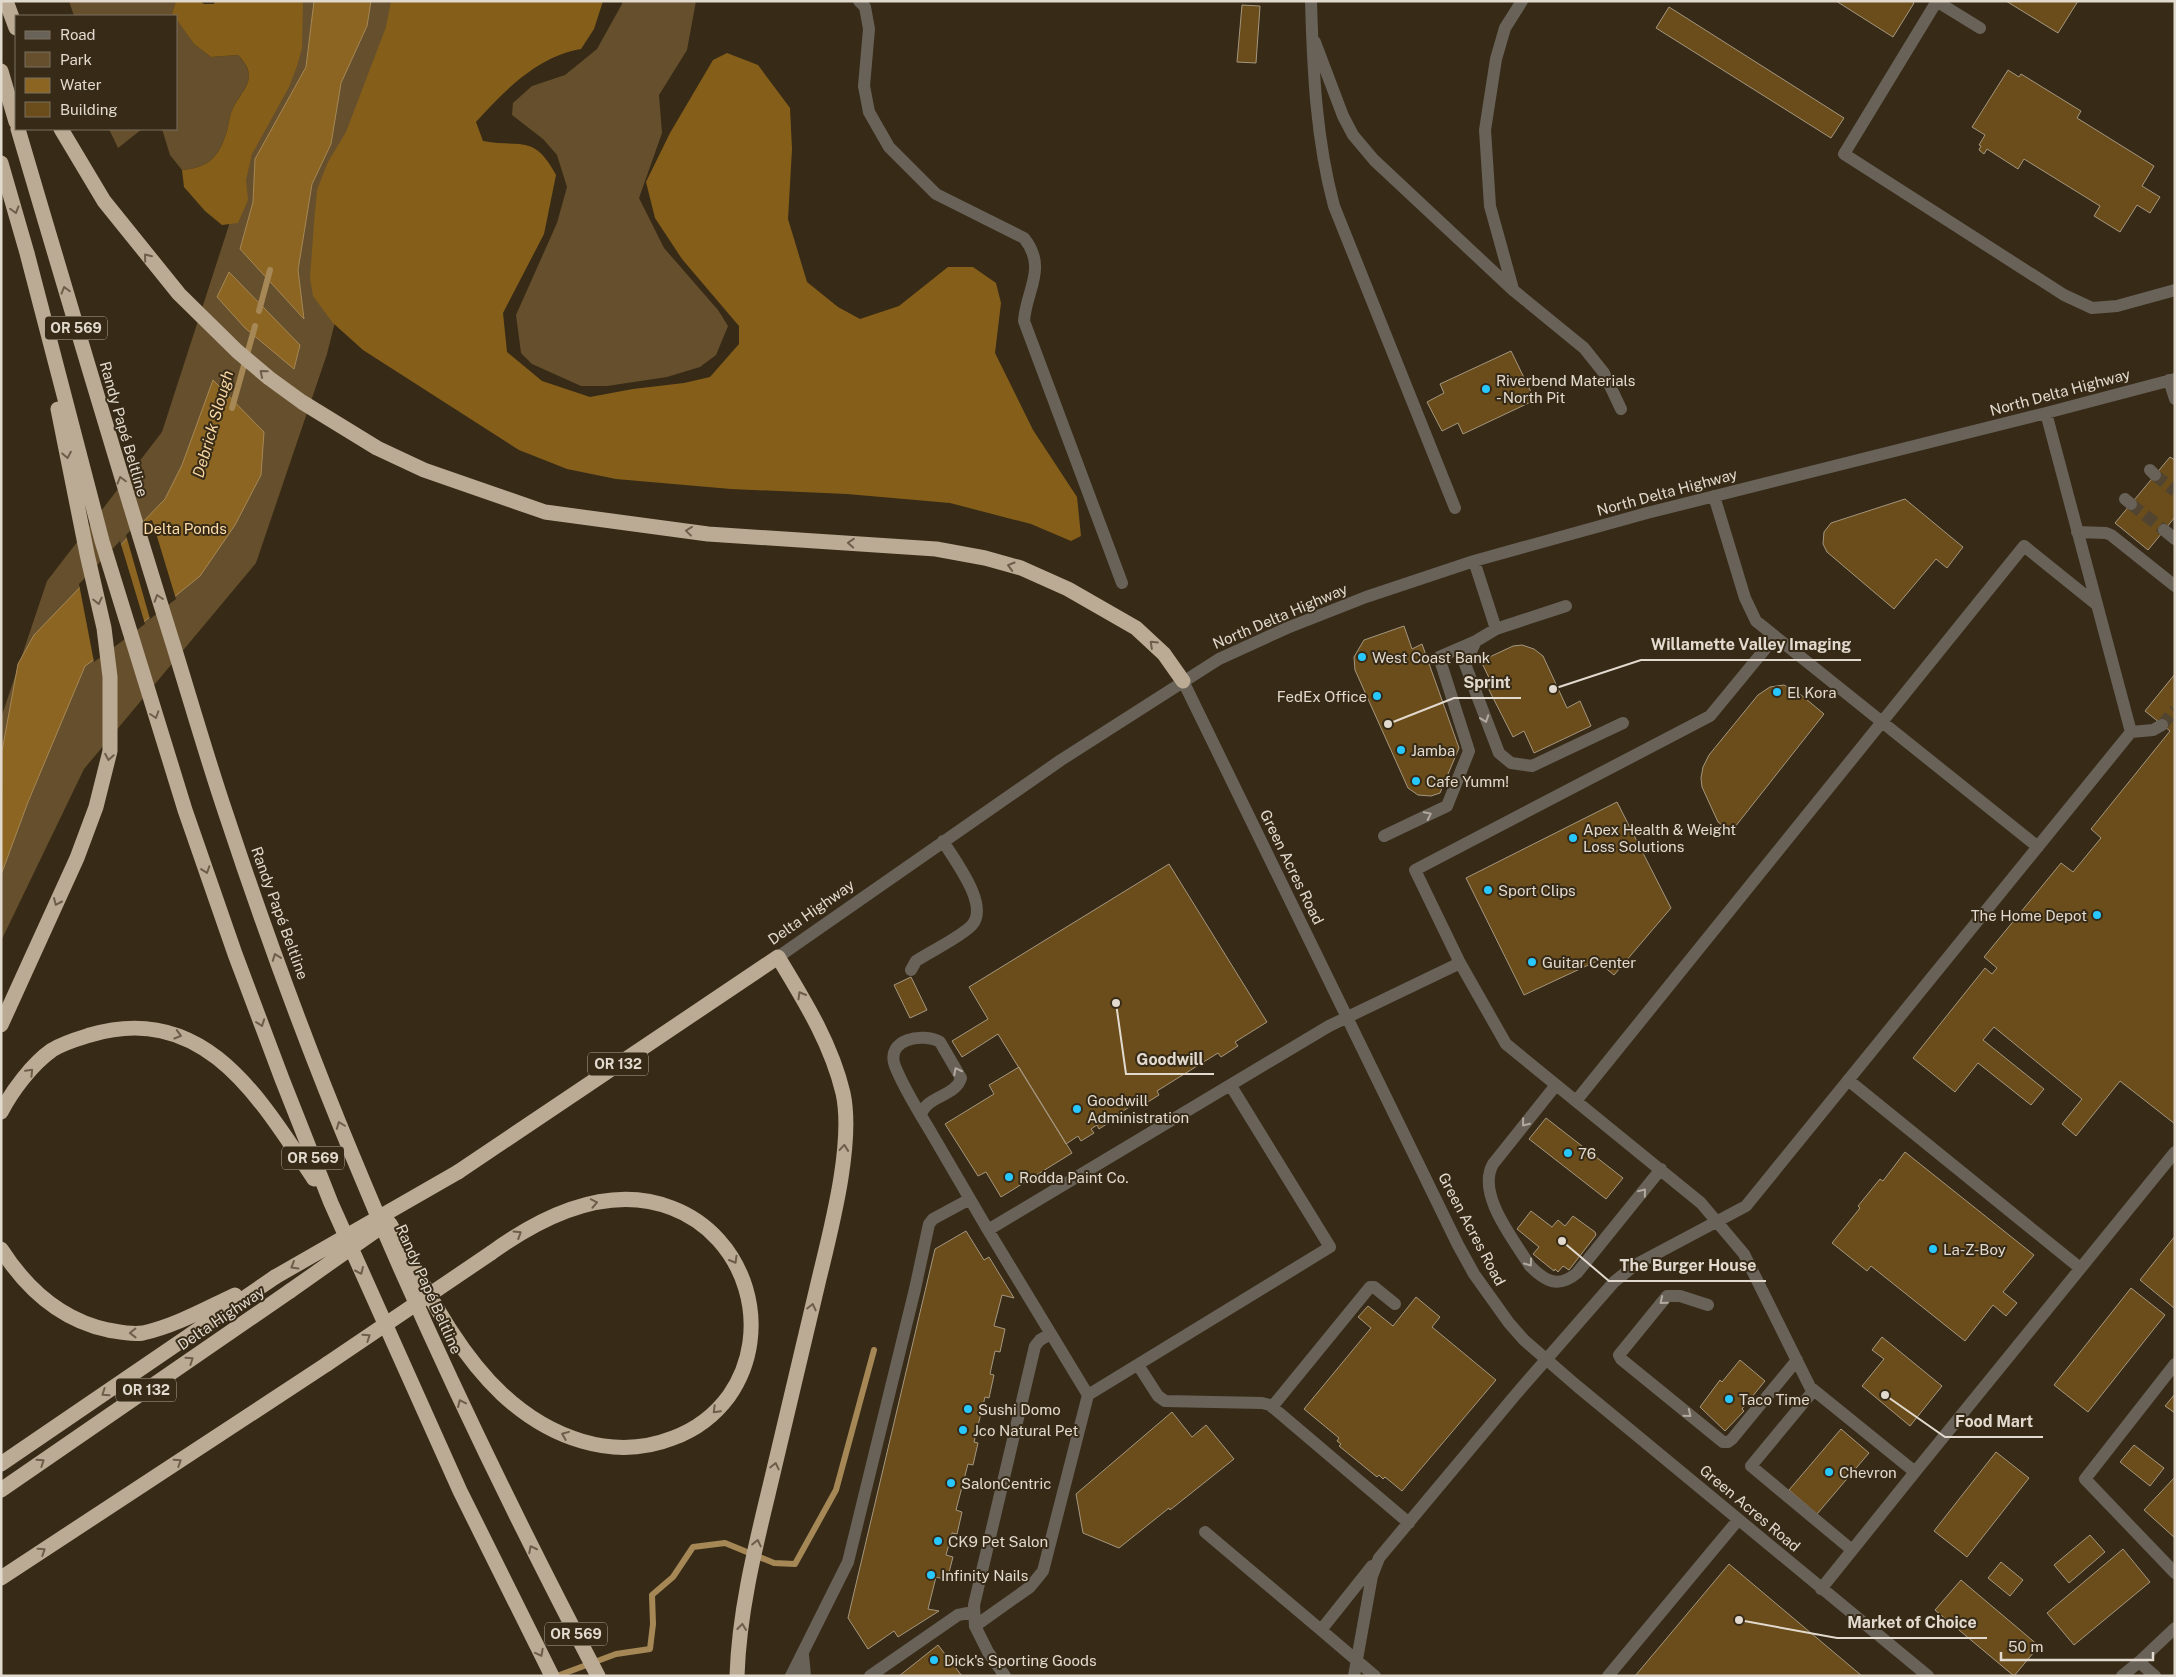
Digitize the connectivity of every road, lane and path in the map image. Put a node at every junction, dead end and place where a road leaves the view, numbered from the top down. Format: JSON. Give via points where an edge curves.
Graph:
{"nodes":[{"id":1,"x":6,"y":1,"type":"edge"},
{"id":2,"x":1311,"y":1,"type":"edge"},
{"id":3,"x":1522,"y":1,"type":"edge"},
{"id":4,"x":1937,"y":2,"type":"edge"},
{"id":5,"x":863,"y":3,"type":"edge"},
{"id":6,"x":15,"y":25,"type":"edge"},
{"id":7,"x":1980,"y":28,"type":"dead end"},
{"id":8,"x":1312,"y":33,"type":"junction"},
{"id":9,"x":1,"y":70,"type":"edge"},
{"id":10,"x":15,"y":119,"type":"edge"},
{"id":11,"x":18,"y":130,"type":"edge"},
{"id":12,"x":62,"y":130,"type":"edge"},
{"id":13,"x":1,"y":163,"type":"edge"},
{"id":14,"x":27,"y":253,"type":"junction"},
{"id":15,"x":1513,"y":290,"type":"junction"},
{"id":16,"x":2175,"y":290,"type":"edge"},
{"id":17,"x":2172,"y":380,"type":"edge"},
{"id":18,"x":2175,"y":399,"type":"edge"},
{"id":19,"x":1620,"y":409,"type":"dead end"},
{"id":20,"x":2046,"y":413,"type":"junction"},
{"id":21,"x":1714,"y":496,"type":"junction"},
{"id":22,"x":1455,"y":508,"type":"dead end"},
{"id":23,"x":2164,"y":530,"type":"tunnel mouth"},
{"id":24,"x":2077,"y":532,"type":"junction"},
{"id":25,"x":2175,"y":539,"type":"edge"},
{"id":26,"x":1474,"y":561,"type":"junction"},
{"id":27,"x":1122,"y":583,"type":"dead end"},
{"id":28,"x":2175,"y":585,"type":"edge"},
{"id":29,"x":2096,"y":604,"type":"junction"},
{"id":30,"x":1566,"y":606,"type":"dead end"},
{"id":31,"x":1496,"y":629,"type":"junction"},
{"id":32,"x":1775,"y":637,"type":"junction"},
{"id":33,"x":1476,"y":641,"type":"junction"},
{"id":34,"x":1183,"y":681,"type":"junction"},
{"id":35,"x":1881,"y":722,"type":"junction"},
{"id":36,"x":1624,"y":723,"type":"dead end"},
{"id":37,"x":2162,"y":725,"type":"tunnel mouth"},
{"id":38,"x":2131,"y":732,"type":"junction"},
{"id":39,"x":1384,"y":836,"type":"dead end"},
{"id":40,"x":943,"y":841,"type":"junction"},
{"id":41,"x":2038,"y":847,"type":"junction"},
{"id":42,"x":778,"y":956,"type":"junction"},
{"id":43,"x":1460,"y":963,"type":"junction"},
{"id":44,"x":911,"y":970,"type":"dead end"},
{"id":45,"x":1347,"y":1016,"type":"junction"},
{"id":46,"x":1,"y":1025,"type":"edge"},
{"id":47,"x":1848,"y":1080,"type":"junction"},
{"id":48,"x":1231,"y":1086,"type":"junction"},
{"id":49,"x":1556,"y":1086,"type":"junction"},
{"id":50,"x":1576,"y":1101,"type":"junction"},
{"id":51,"x":1,"y":1112,"type":"edge"},
{"id":52,"x":921,"y":1116,"type":"junction"},
{"id":53,"x":2175,"y":1152,"type":"edge"},
{"id":54,"x":352,"y":1155,"type":"junction"},
{"id":55,"x":1661,"y":1169,"type":"junction"},
{"id":56,"x":458,"y":1172,"type":"junction"},
{"id":57,"x":970,"y":1199,"type":"junction"},
{"id":58,"x":330,"y":1203,"type":"junction"},
{"id":59,"x":1717,"y":1222,"type":"junction"},
{"id":60,"x":988,"y":1230,"type":"junction"},
{"id":61,"x":1,"y":1249,"type":"edge"},
{"id":62,"x":2080,"y":1268,"type":"junction"},
{"id":63,"x":275,"y":1277,"type":"junction"},
{"id":64,"x":1395,"y":1304,"type":"dead end"},
{"id":65,"x":1708,"y":1305,"type":"dead end"},
{"id":66,"x":1050,"y":1334,"type":"junction"},
{"id":67,"x":1546,"y":1360,"type":"junction"},
{"id":68,"x":1797,"y":1360,"type":"junction"},
{"id":69,"x":2175,"y":1364,"type":"edge"},
{"id":70,"x":1138,"y":1365,"type":"junction"},
{"id":71,"x":1814,"y":1390,"type":"junction"},
{"id":72,"x":1088,"y":1395,"type":"junction"},
{"id":73,"x":1272,"y":1407,"type":"junction"},
{"id":74,"x":1,"y":1464,"type":"edge"},
{"id":75,"x":1914,"y":1472,"type":"junction"},
{"id":76,"x":1,"y":1490,"type":"edge"},
{"id":77,"x":1738,"y":1520,"type":"junction"},
{"id":78,"x":1408,"y":1523,"type":"junction"},
{"id":79,"x":1204,"y":1532,"type":"dead end"},
{"id":80,"x":1852,"y":1550,"type":"junction"},
{"id":81,"x":1379,"y":1558,"type":"junction"},
{"id":82,"x":2175,"y":1573,"type":"edge"},
{"id":83,"x":1,"y":1578,"type":"edge"},
{"id":84,"x":1821,"y":1589,"type":"junction"},
{"id":85,"x":973,"y":1612,"type":"junction"},
{"id":86,"x":975,"y":1626,"type":"junction"},
{"id":87,"x":2175,"y":1628,"type":"edge"},
{"id":88,"x":1321,"y":1630,"type":"junction"},
{"id":89,"x":803,"y":1652,"type":"junction"},
{"id":90,"x":1357,"y":1660,"type":"junction"},
{"id":91,"x":2139,"y":1662,"type":"junction"},
{"id":92,"x":552,"y":1676,"type":"edge"},
{"id":93,"x":598,"y":1676,"type":"edge"},
{"id":94,"x":737,"y":1676,"type":"edge"},
{"id":95,"x":791,"y":1676,"type":"edge"},
{"id":96,"x":805,"y":1676,"type":"edge"},
{"id":97,"x":870,"y":1676,"type":"edge"},
{"id":98,"x":1005,"y":1676,"type":"edge"},
{"id":99,"x":1354,"y":1676,"type":"edge"},
{"id":100,"x":1375,"y":1676,"type":"edge"},
{"id":101,"x":1608,"y":1676,"type":"edge"},
{"id":102,"x":1928,"y":1676,"type":"edge"},
{"id":103,"x":2122,"y":1676,"type":"edge"},
{"id":104,"x":2155,"y":1676,"type":"edge"}],
"edges":[{"from":1,"to":6,"type":"highway"},
{"from":2,"to":8,"type":"street"},
{"from":3,"to":15,"type":"street","via":[[1506,28],[1496,59],[1485,130],[1490,206]]},
{"from":4,"to":7,"type":"street"},
{"from":4,"to":16,"type":"street","via":[[1844,154],[2064,295],[2092,308],[2117,306]]},
{"from":5,"to":27,"type":"street","via":[[869,29],[864,86],[869,112],[889,147],[936,194],[1024,238],[1032,248],[1036,272],[1024,321]]},
{"from":8,"to":15,"type":"street","via":[[1353,135],[1374,160]]},
{"from":8,"to":22,"type":"street","via":[[1320,142],[1334,206]]},
{"from":9,"to":10,"type":"highway"},
{"from":54,"to":11,"type":"highway","name":"Randy Papé Beltline","number":"OR 569","one_way":true,"via":[[225,811],[135,526]]},
{"from":34,"to":12,"type":"highway","one_way":true,"via":[[1164,654],[1136,628],[1021,568],[936,549],[708,534],[545,512],[424,470],[376,448],[302,402],[237,351],[179,294],[104,201]]},
{"from":13,"to":14,"type":"highway","number":"OR 569","one_way":true},
{"from":14,"to":46,"type":"highway","one_way":true,"via":[[104,628],[111,708],[110,751],[96,807],[77,858]]},
{"from":14,"to":58,"type":"highway","number":"OR 569","one_way":true,"via":[[102,541],[140,669],[236,954]]},
{"from":15,"to":19,"type":"street","via":[[1584,348],[1604,373]]},
{"from":17,"to":18,"type":"street"},
{"from":17,"to":20,"type":"street","name":"North Delta Highway"},
{"from":20,"to":21,"type":"street","name":"North Delta Highway"},
{"from":20,"to":24,"type":"street"},
{"from":21,"to":26,"type":"street","name":"North Delta Highway"},
{"from":21,"to":32,"type":"street","via":[[1749,610],[1756,621]]},
{"from":23,"to":25,"type":"street"},
{"from":24,"to":28,"type":"street","via":[[2111,535]]},
{"from":24,"to":29,"type":"street"},
{"from":26,"to":31,"type":"street"},
{"from":26,"to":34,"type":"street","name":"North Delta Highway","via":[[1286,628],[1219,659]]},
{"from":29,"to":35,"type":"street","via":[[2024,546]]},
{"from":29,"to":38,"type":"street"},
{"from":30,"to":31,"type":"street"},
{"from":31,"to":33,"type":"street"},
{"from":32,"to":35,"type":"street"},
{"from":32,"to":43,"type":"street","via":[[1710,716],[1414,870]]},
{"from":33,"to":36,"type":"street","one_way":true,"via":[[1465,664],[1499,753],[1511,763],[1532,766]]},
{"from":39,"to":33,"type":"street","one_way":true,"via":[[1447,806],[1469,750],[1439,657]]},
{"from":34,"to":40,"type":"street","name":"Delta Highway","number":"OR 132"},
{"from":34,"to":45,"type":"street","name":"Green Acres Road"},
{"from":35,"to":41,"type":"street"},
{"from":35,"to":50,"type":"street"},
{"from":37,"to":38,"type":"street","via":[[2153,730]]},
{"from":38,"to":41,"type":"street"},
{"from":40,"to":42,"type":"street","name":"Delta Highway","number":"OR 132"},
{"from":40,"to":44,"type":"street","via":[[973,892],[978,913],[972,925],[916,961]]},
{"from":41,"to":47,"type":"street"},
{"from":42,"to":56,"type":"highway","name":"Delta Highway","number":"OR 132"},
{"from":94,"to":42,"type":"highway","one_way":true,"via":[[751,1572],[842,1169],[845,1121],[843,1094],[833,1060],[808,1006]]},
{"from":43,"to":45,"type":"street"},
{"from":43,"to":49,"type":"street","via":[[1506,1044]]},
{"from":45,"to":48,"type":"street"},
{"from":45,"to":67,"type":"street","name":"Green Acres Road","via":[[1474,1274],[1509,1323]]},
{"from":47,"to":59,"type":"street","via":[[1744,1209]]},
{"from":47,"to":62,"type":"street"},
{"from":48,"to":60,"type":"street"},
{"from":48,"to":70,"type":"street","via":[[1330,1247]]},
{"from":49,"to":50,"type":"street"},
{"from":49,"to":55,"type":"street","one_way":true,"via":[[1493,1164],[1489,1178],[1492,1200],[1536,1272],[1554,1282],[1572,1277]]},
{"from":50,"to":55,"type":"street"},
{"from":51,"to":58,"type":"highway","one_way":true,"via":[[25,1077],[51,1051],[70,1041],[111,1029],[134,1027],[162,1031],[187,1038],[236,1072],[274,1117]]},
{"from":52,"to":52,"type":"street","one_way":true,"via":[[924,1108],[956,1087],[961,1078],[940,1042],[926,1037],[905,1040],[894,1056],[895,1066]]},
{"from":52,"to":57,"type":"street"},
{"from":53,"to":62,"type":"street"},
{"from":83,"to":54,"type":"highway","one_way":true,"bridge":true,"via":[[327,1364],[491,1253],[548,1218],[594,1202],[619,1199],[662,1204],[703,1224],[732,1256],[749,1297],[751,1332],[738,1380],[729,1396],[688,1432],[645,1447],[595,1445],[555,1431],[536,1420],[501,1393],[455,1337]]},
{"from":93,"to":54,"type":"highway","name":"Randy Papé Beltline","number":"OR 569","one_way":true,"via":[[502,1490],[428,1334]]},
{"from":55,"to":59,"type":"street"},
{"from":56,"to":63,"type":"highway","name":"Delta Highway","number":"OR 132","one_way":true,"bridge":true},
{"from":76,"to":56,"type":"highway","name":"Delta Highway","number":"OR 132","one_way":true,"bridge":true},
{"from":57,"to":60,"type":"street"},
{"from":57,"to":89,"type":"street","via":[[929,1224],[848,1562]]},
{"from":58,"to":92,"type":"highway","number":"OR 569","one_way":true,"via":[[460,1491]]},
{"from":59,"to":67,"type":"street","via":[[1624,1273]]},
{"from":59,"to":68,"type":"street","via":[[1744,1254]]},
{"from":60,"to":66,"type":"street"},
{"from":63,"to":61,"type":"highway","one_way":true,"via":[[172,1324],[127,1334],[97,1327],[49,1303],[36,1293]]},
{"from":62,"to":75,"type":"street"},
{"from":63,"to":74,"type":"highway","name":"Delta Highway","number":"OR 132","one_way":true},
{"from":64,"to":73,"type":"street","via":[[1370,1287]]},
{"from":65,"to":68,"type":"street","one_way":true,"via":[[1680,1296],[1666,1296],[1618,1355],[1723,1442],[1732,1439]]},
{"from":66,"to":72,"type":"street"},
{"from":66,"to":85,"type":"street","via":[[1035,1346]]},
{"from":67,"to":77,"type":"street","name":"Green Acres Road"},
{"from":67,"to":78,"type":"street"},
{"from":68,"to":71,"type":"street"},
{"from":69,"to":82,"type":"street","via":[[2085,1479]]},
{"from":70,"to":72,"type":"street"},
{"from":70,"to":73,"type":"street","via":[[1158,1396],[1165,1401],[1262,1403]]},
{"from":71,"to":75,"type":"street"},
{"from":71,"to":80,"type":"street","via":[[1751,1466]]},
{"from":72,"to":86,"type":"street","via":[[1042,1571],[1030,1587]]},
{"from":73,"to":78,"type":"street"},
{"from":75,"to":80,"type":"street"},
{"from":77,"to":84,"type":"street","name":"Green Acres Road"},
{"from":77,"to":101,"type":"street"},
{"from":78,"to":81,"type":"street"},
{"from":79,"to":88,"type":"street"},
{"from":80,"to":84,"type":"street"},
{"from":81,"to":88,"type":"street"},
{"from":81,"to":90,"type":"street","via":[[1372,1576]]},
{"from":84,"to":102,"type":"street","name":"Green Acres Road"},
{"from":85,"to":86,"type":"street"},
{"from":85,"to":97,"type":"street","via":[[958,1615]]},
{"from":86,"to":98,"type":"street"},
{"from":87,"to":91,"type":"street"},
{"from":88,"to":90,"type":"street"},
{"from":89,"to":95,"type":"street"},
{"from":89,"to":96,"type":"street"},
{"from":90,"to":99,"type":"street"},
{"from":90,"to":100,"type":"street"},
{"from":91,"to":103,"type":"street"},
{"from":91,"to":104,"type":"street"}]}
